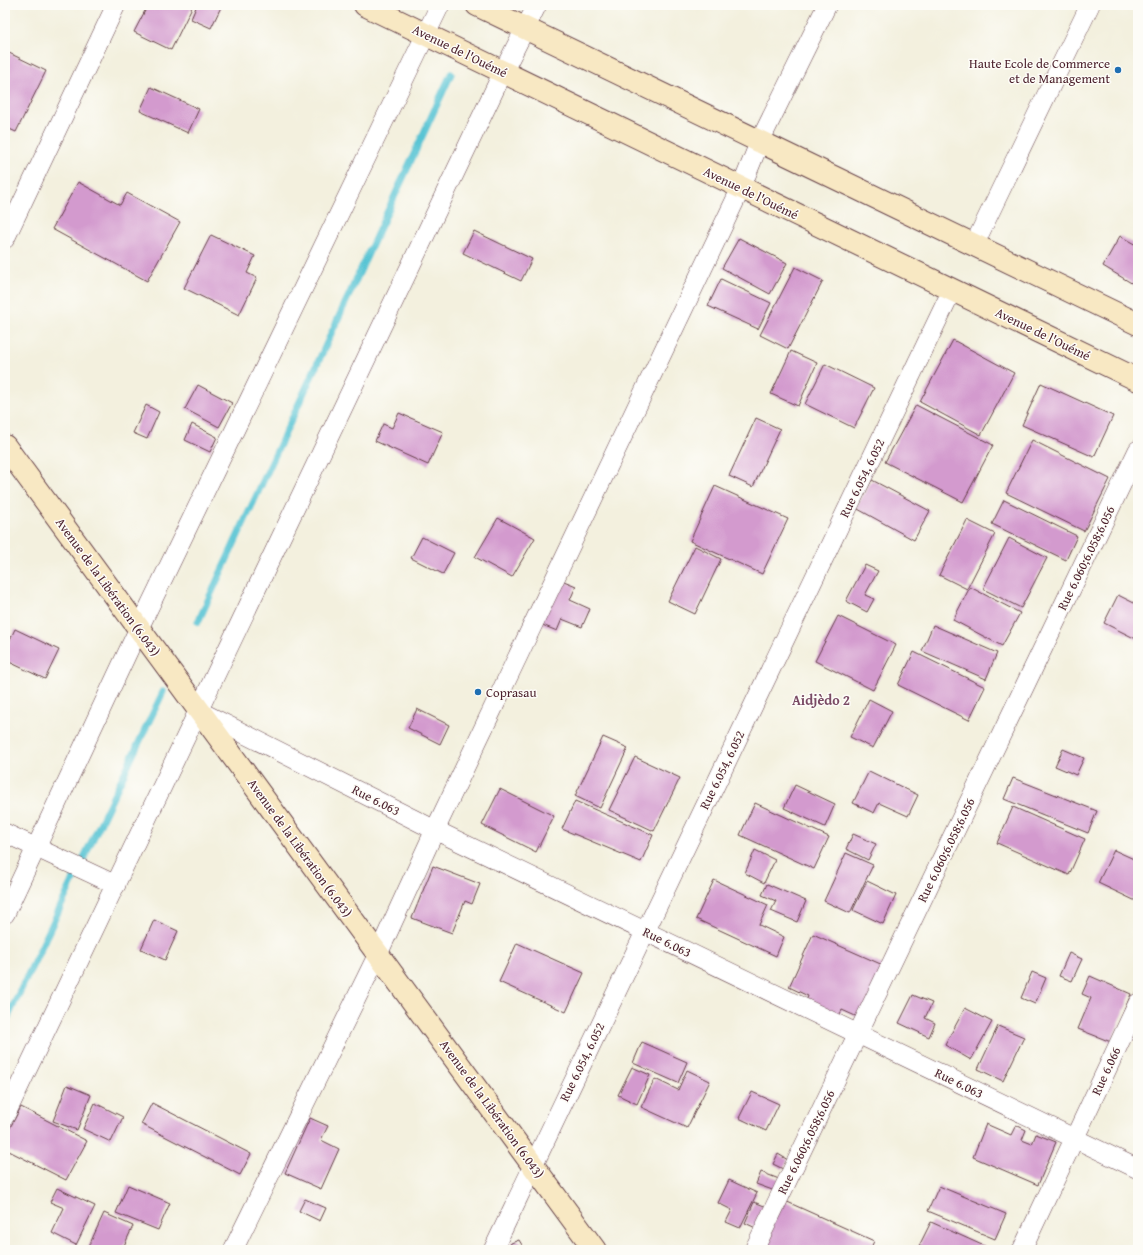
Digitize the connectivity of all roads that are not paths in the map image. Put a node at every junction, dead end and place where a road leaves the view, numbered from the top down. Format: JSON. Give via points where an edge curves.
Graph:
{"nodes":[{"id":1,"x":116,"y":5,"type":"edge"},
{"id":2,"x":364,"y":5,"type":"edge"},
{"id":3,"x":440,"y":5,"type":"edge"},
{"id":4,"x":477,"y":5,"type":"edge"},
{"id":5,"x":537,"y":5,"type":"edge"},
{"id":6,"x":827,"y":5,"type":"edge"},
{"id":7,"x":1090,"y":5,"type":"edge"},
{"id":8,"x":526,"y":29,"type":"junction"},
{"id":9,"x":425,"y":34,"type":"junction"},
{"id":10,"x":503,"y":72,"type":"junction"},
{"id":11,"x":760,"y":141,"type":"junction"},
{"id":12,"x":741,"y":188,"type":"junction"},
{"id":13,"x":5,"y":239,"type":"edge"},
{"id":14,"x":974,"y":245,"type":"junction"},
{"id":15,"x":952,"y":290,"type":"junction"},
{"id":16,"x":1138,"y":324,"type":"edge"},
{"id":17,"x":1138,"y":380,"type":"edge"},
{"id":18,"x":5,"y":446,"type":"edge"},
{"id":19,"x":1138,"y":450,"type":"edge"},
{"id":20,"x":138,"y":628,"type":"junction"},
{"id":21,"x":199,"y":711,"type":"junction"},
{"id":22,"x":435,"y":830,"type":"junction"},
{"id":23,"x":5,"y":833,"type":"edge"},
{"id":24,"x":36,"y":847,"type":"junction"},
{"id":25,"x":116,"y":884,"type":"junction"},
{"id":26,"x":5,"y":914,"type":"edge"},
{"id":27,"x":645,"y":931,"type":"junction"},
{"id":28,"x":378,"y":954,"type":"junction"},
{"id":29,"x":1138,"y":1003,"type":"edge"},
{"id":30,"x":858,"y":1034,"type":"junction"},
{"id":31,"x":5,"y":1116,"type":"edge"},
{"id":32,"x":1074,"y":1139,"type":"junction"},
{"id":33,"x":534,"y":1164,"type":"junction"},
{"id":34,"x":1138,"y":1170,"type":"edge"},
{"id":35,"x":233,"y":1250,"type":"edge"},
{"id":36,"x":493,"y":1250,"type":"edge"},
{"id":37,"x":595,"y":1250,"type":"edge"},
{"id":38,"x":754,"y":1250,"type":"edge"},
{"id":39,"x":1022,"y":1250,"type":"edge"}],
"edges":[{"from":1,"to":13,"type":"street"},
{"from":2,"to":9,"type":"main road","name":"Avenue de l'Ouémé"},
{"from":3,"to":9,"type":"street"},
{"from":4,"to":8,"type":"main road"},
{"from":5,"to":8,"type":"street"},
{"from":6,"to":11,"type":"street"},
{"from":7,"to":14,"type":"street"},
{"from":8,"to":10,"type":"street"},
{"from":8,"to":11,"type":"main road"},
{"from":9,"to":10,"type":"main road","name":"Avenue de l'Ouémé"},
{"from":9,"to":20,"type":"street"},
{"from":10,"to":12,"type":"main road","name":"Avenue de l'Ouémé"},
{"from":10,"to":21,"type":"street"},
{"from":11,"to":12,"type":"street"},
{"from":11,"to":14,"type":"main road"},
{"from":12,"to":15,"type":"main road","name":"Avenue de l'Ouémé"},
{"from":12,"to":22,"type":"street"},
{"from":14,"to":16,"type":"main road"},
{"from":15,"to":17,"type":"main road","name":"Avenue de l'Ouémé"},
{"from":15,"to":27,"type":"street","name":"Rue 6.054, 6.052"},
{"from":18,"to":20,"type":"main road","name":"Avenue de la Libération (6.043)"},
{"from":19,"to":30,"type":"street","name":"Rue 6.060;6.058;6.056"},
{"from":20,"to":21,"type":"main road","name":"Avenue de la Libération (6.043)"},
{"from":20,"to":24,"type":"street"},
{"from":21,"to":22,"type":"street","name":"Rue 6.063"},
{"from":21,"to":25,"type":"street"},
{"from":21,"to":28,"type":"main road","name":"Avenue de la Libération (6.043)"},
{"from":22,"to":27,"type":"street","name":"Rue 6.063"},
{"from":22,"to":28,"type":"street"},
{"from":23,"to":24,"type":"street"},
{"from":24,"to":25,"type":"street"},
{"from":24,"to":26,"type":"street"},
{"from":25,"to":31,"type":"street"},
{"from":27,"to":30,"type":"street","name":"Rue 6.063"},
{"from":27,"to":33,"type":"street","name":"Rue 6.054, 6.052"},
{"from":28,"to":33,"type":"main road","name":"Avenue de la Libération (6.043)"},
{"from":28,"to":35,"type":"street"},
{"from":29,"to":32,"type":"street","name":"Rue 6.066"},
{"from":30,"to":32,"type":"street","name":"Rue 6.063"},
{"from":30,"to":38,"type":"street","name":"Rue 6.060;6.058;6.056"},
{"from":32,"to":34,"type":"street","name":"Rue 6.063"},
{"from":32,"to":39,"type":"street","name":"Rue 6.066"},
{"from":33,"to":36,"type":"street","name":"Rue 6.054, 6.052"},
{"from":33,"to":37,"type":"main road","name":"Avenue de la Libération (6.043)"}]}
